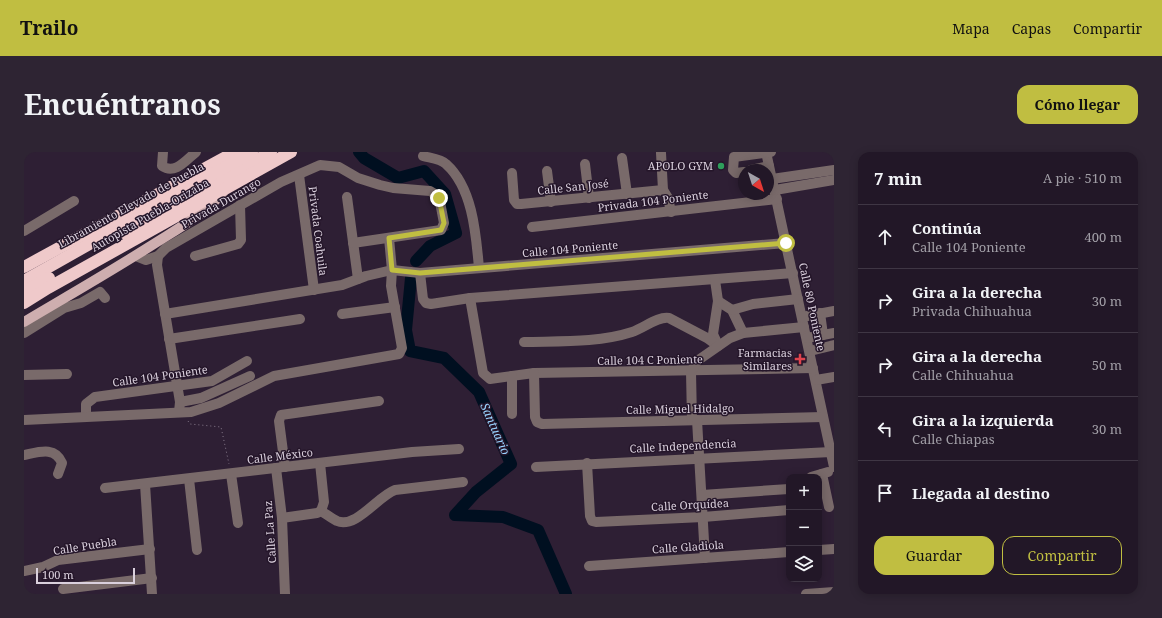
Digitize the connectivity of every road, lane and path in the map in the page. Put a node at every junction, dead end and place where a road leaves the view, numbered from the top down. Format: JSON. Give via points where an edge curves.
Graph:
{"nodes":[{"id":1,"x":162,"y":152,"type":"edge"},
{"id":2,"x":196,"y":152,"type":"edge"},
{"id":3,"x":235,"y":152,"type":"edge"},
{"id":4,"x":252,"y":152,"type":"edge"},
{"id":5,"x":271,"y":152,"type":"edge"},
{"id":6,"x":291,"y":152,"type":"edge"},
{"id":7,"x":768,"y":152,"type":"edge"},
{"id":8,"x":661,"y":153,"type":"dead end"},
{"id":9,"x":423,"y":156,"type":"dead end"},
{"id":10,"x":622,"y":158,"type":"dead end"},
{"id":11,"x":585,"y":164,"type":"dead end"},
{"id":12,"x":770,"y":164,"type":"edge"},
{"id":13,"x":834,"y":170,"type":"edge"},
{"id":14,"x":547,"y":171,"type":"dead end"},
{"id":15,"x":512,"y":173,"type":"dead end"},
{"id":16,"x":738,"y":173,"type":"edge"},
{"id":17,"x":299,"y":175,"type":"junction"},
{"id":18,"x":774,"y":179,"type":"edge"},
{"id":19,"x":834,"y":180,"type":"edge"},
{"id":20,"x":228,"y":186,"type":"junction"},
{"id":21,"x":774,"y":187,"type":"edge"},
{"id":22,"x":663,"y":190,"type":"junction"},
{"id":23,"x":627,"y":194,"type":"junction"},
{"id":24,"x":776,"y":195,"type":"junction"},
{"id":25,"x":347,"y":197,"type":"dead end"},
{"id":26,"x":589,"y":198,"type":"junction"},
{"id":27,"x":74,"y":201,"type":"dead end"},
{"id":28,"x":551,"y":202,"type":"junction"},
{"id":29,"x":240,"y":205,"type":"junction"},
{"id":30,"x":671,"y":212,"type":"junction"},
{"id":31,"x":532,"y":227,"type":"dead end"},
{"id":32,"x":24,"y":231,"type":"edge"},
{"id":33,"x":389,"y":238,"type":"junction"},
{"id":34,"x":353,"y":243,"type":"junction"},
{"id":35,"x":786,"y":243,"type":"junction"},
{"id":36,"x":136,"y":256,"type":"junction"},
{"id":37,"x":158,"y":256,"type":"junction"},
{"id":38,"x":195,"y":256,"type":"dead end"},
{"id":39,"x":24,"y":267,"type":"edge"},
{"id":40,"x":479,"y":268,"type":"junction"},
{"id":41,"x":392,"y":270,"type":"junction"},
{"id":42,"x":420,"y":273,"type":"junction"},
{"id":43,"x":793,"y":273,"type":"junction"},
{"id":44,"x":24,"y":274,"type":"edge"},
{"id":45,"x":358,"y":279,"type":"junction"},
{"id":46,"x":715,"y":280,"type":"junction"},
{"id":47,"x":24,"y":281,"type":"edge"},
{"id":48,"x":314,"y":290,"type":"junction"},
{"id":49,"x":24,"y":292,"type":"edge"},
{"id":50,"x":104,"y":298,"type":"dead end"},
{"id":51,"x":470,"y":298,"type":"junction"},
{"id":52,"x":798,"y":299,"type":"junction"},
{"id":53,"x":718,"y":301,"type":"junction"},
{"id":54,"x":24,"y":303,"type":"edge"},
{"id":55,"x":395,"y":307,"type":"junction"},
{"id":56,"x":732,"y":310,"type":"junction"},
{"id":57,"x":834,"y":311,"type":"edge"},
{"id":58,"x":820,"y":313,"type":"junction"},
{"id":59,"x":165,"y":314,"type":"junction"},
{"id":60,"x":342,"y":314,"type":"dead end"},
{"id":61,"x":300,"y":319,"type":"dead end"},
{"id":62,"x":24,"y":322,"type":"edge"},
{"id":63,"x":803,"y":322,"type":"junction"},
{"id":64,"x":24,"y":333,"type":"edge"},
{"id":65,"x":743,"y":333,"type":"junction"},
{"id":66,"x":834,"y":333,"type":"edge"},
{"id":67,"x":823,"y":335,"type":"junction"},
{"id":68,"x":807,"y":338,"type":"junction"},
{"id":69,"x":169,"y":339,"type":"junction"},
{"id":70,"x":524,"y":342,"type":"dead end"},
{"id":71,"x":834,"y":345,"type":"edge"},
{"id":72,"x":718,"y":346,"type":"junction"},
{"id":73,"x":810,"y":351,"type":"junction"},
{"id":74,"x":248,"y":361,"type":"dead end"},
{"id":75,"x":813,"y":368,"type":"junction"},
{"id":76,"x":691,"y":372,"type":"junction"},
{"id":77,"x":534,"y":373,"type":"junction"},
{"id":78,"x":67,"y":374,"type":"dead end"},
{"id":79,"x":24,"y":375,"type":"edge"},
{"id":80,"x":250,"y":376,"type":"dead end"},
{"id":81,"x":512,"y":376,"type":"junction"},
{"id":82,"x":834,"y":377,"type":"edge"},
{"id":83,"x":816,"y":380,"type":"junction"},
{"id":84,"x":177,"y":386,"type":"junction"},
{"id":85,"x":379,"y":401,"type":"dead end"},
{"id":86,"x":180,"y":407,"type":"junction"},
{"id":87,"x":512,"y":414,"type":"dead end"},
{"id":88,"x":86,"y":416,"type":"junction"},
{"id":89,"x":823,"y":417,"type":"junction"},
{"id":90,"x":24,"y":420,"type":"edge"},
{"id":91,"x":694,"y":420,"type":"junction"},
{"id":92,"x":460,"y":449,"type":"dead end"},
{"id":93,"x":831,"y":452,"type":"junction"},
{"id":94,"x":24,"y":455,"type":"edge"},
{"id":95,"x":699,"y":457,"type":"junction"},
{"id":96,"x":320,"y":463,"type":"junction"},
{"id":97,"x":587,"y":463,"type":"junction"},
{"id":98,"x":536,"y":467,"type":"dead end"},
{"id":99,"x":834,"y":467,"type":"edge"},
{"id":100,"x":280,"y":468,"type":"junction"},
{"id":101,"x":834,"y":471,"type":"edge"},
{"id":102,"x":58,"y":474,"type":"dead end"},
{"id":103,"x":231,"y":474,"type":"junction"},
{"id":104,"x":822,"y":474,"type":"joint"},
{"id":105,"x":189,"y":479,"type":"junction"},
{"id":106,"x":463,"y":482,"type":"dead end"},
{"id":107,"x":145,"y":484,"type":"junction"},
{"id":108,"x":105,"y":488,"type":"dead end"},
{"id":109,"x":786,"y":489,"type":"edge"},
{"id":110,"x":702,"y":495,"type":"junction"},
{"id":111,"x":827,"y":507,"type":"edge"},
{"id":112,"x":322,"y":509,"type":"junction"},
{"id":113,"x":786,"y":510,"type":"edge"},
{"id":114,"x":703,"y":517,"type":"junction"},
{"id":115,"x":282,"y":518,"type":"junction"},
{"id":116,"x":238,"y":523,"type":"dead end"},
{"id":117,"x":150,"y":549,"type":"junction"},
{"id":118,"x":834,"y":549,"type":"edge"},
{"id":119,"x":197,"y":550,"type":"dead end"},
{"id":120,"x":822,"y":550,"type":"edge"},
{"id":121,"x":786,"y":552,"type":"edge"},
{"id":122,"x":705,"y":558,"type":"junction"},
{"id":123,"x":589,"y":566,"type":"dead end"},
{"id":124,"x":24,"y":571,"type":"edge"},
{"id":125,"x":152,"y":578,"type":"junction"},
{"id":126,"x":63,"y":589,"type":"dead end"},
{"id":127,"x":832,"y":593,"type":"edge"},
{"id":128,"x":152,"y":594,"type":"edge"},
{"id":129,"x":285,"y":594,"type":"edge"},
{"id":130,"x":806,"y":594,"type":"edge"}],
"edges":[{"from":1,"to":2,"type":"street","via":[[162,166],[170,169],[178,167]]},
{"from":3,"to":39,"type":"highway"},
{"from":3,"to":44,"type":"highway","name":"Autopista Puebla-Orizaba","via":[[203,175]]},
{"from":4,"to":47,"type":"highway","name":"Libramiento Elevado de Puebla"},
{"from":5,"to":49,"type":"highway","name":"Libramiento Elevado de Puebla"},
{"from":6,"to":20,"type":"highway","name":"Autopista Puebla-Orizaba"},
{"from":7,"to":12,"type":"street","name":"Calle 80 Poniente"},
{"from":7,"to":16,"type":"street","via":[[734,157],[733,170]]},
{"from":8,"to":22,"type":"street"},
{"from":9,"to":40,"type":"street","via":[[445,163],[456,175],[474,221]]},
{"from":10,"to":23,"type":"street"},
{"from":11,"to":26,"type":"street"},
{"from":13,"to":18,"type":"street"},
{"from":14,"to":28,"type":"street"},
{"from":15,"to":28,"type":"street","name":"Calle San José","via":[[514,200],[517,204]]},
{"from":17,"to":29,"type":"street","name":"Privada Durango"},
{"from":17,"to":33,"type":"street","name":"Privada Durango","via":[[320,165],[332,166],[380,185],[430,191],[439,198],[443,228]]},
{"from":17,"to":48,"type":"street","name":"Privada Coahuila"},
{"from":19,"to":24,"type":"street","name":"Privada 104 Poniente"},
{"from":20,"to":36,"type":"main road","via":[[216,202]]},
{"from":20,"to":54,"type":"highway","name":"Autopista Puebla-Orizaba"},
{"from":21,"to":24,"type":"street","name":"Calle 80 Poniente"},
{"from":22,"to":23,"type":"street","name":"Calle San José"},
{"from":22,"to":30,"type":"street"},
{"from":23,"to":26,"type":"street","name":"Calle San José"},
{"from":24,"to":30,"type":"street","name":"Privada 104 Poniente"},
{"from":24,"to":35,"type":"street","name":"Calle 80 Poniente"},
{"from":25,"to":34,"type":"street"},
{"from":26,"to":28,"type":"street","name":"Calle San José"},
{"from":27,"to":32,"type":"street"},
{"from":29,"to":37,"type":"street","name":"Privada Durango","via":[[166,248]]},
{"from":29,"to":38,"type":"street","via":[[241,240],[238,244]]},
{"from":30,"to":31,"type":"street","name":"Privada 104 Poniente"},
{"from":33,"to":34,"type":"street"},
{"from":33,"to":41,"type":"street"},
{"from":34,"to":45,"type":"street"},
{"from":35,"to":40,"type":"street","name":"Calle 104 Poniente"},
{"from":35,"to":43,"type":"street","name":"Calle 80 Poniente"},
{"from":36,"to":37,"type":"street","via":[[146,260]]},
{"from":36,"to":62,"type":"main road"},
{"from":37,"to":59,"type":"street"},
{"from":40,"to":42,"type":"street","name":"Calle 104 Poniente"},
{"from":41,"to":42,"type":"street","name":"Calle 104 Poniente"},
{"from":41,"to":45,"type":"street","name":"Calle 104 Poniente"},
{"from":41,"to":55,"type":"street","via":[[391,286]]},
{"from":42,"to":51,"type":"street","via":[[423,299],[426,303]]},
{"from":43,"to":46,"type":"street"},
{"from":43,"to":52,"type":"street","name":"Calle 80 Poniente"},
{"from":45,"to":48,"type":"street","name":"Calle 104 Poniente"},
{"from":46,"to":51,"type":"street"},
{"from":46,"to":53,"type":"street"},
{"from":48,"to":59,"type":"street","name":"Calle 104 Poniente"},
{"from":50,"to":64,"type":"street","via":[[100,292],[64,308]]},
{"from":51,"to":81,"type":"street","name":"Calle 104 C Poniente","via":[[483,373],[490,379]]},
{"from":52,"to":56,"type":"street","via":[[753,304]]},
{"from":52,"to":63,"type":"street","name":"Calle 80 Poniente"},
{"from":53,"to":56,"type":"street"},
{"from":53,"to":72,"type":"street","via":[[713,334]]},
{"from":55,"to":60,"type":"street"},
{"from":55,"to":86,"type":"street","via":[[402,348],[399,354],[274,376],[206,408],[191,412]]},
{"from":56,"to":65,"type":"street"},
{"from":57,"to":58,"type":"street"},
{"from":58,"to":63,"type":"street"},
{"from":58,"to":67,"type":"street"},
{"from":59,"to":69,"type":"street"},
{"from":61,"to":69,"type":"street"},
{"from":63,"to":65,"type":"street"},
{"from":63,"to":68,"type":"street","name":"Calle 80 Poniente"},
{"from":65,"to":72,"type":"street"},
{"from":66,"to":67,"type":"street"},
{"from":67,"to":68,"type":"street"},
{"from":68,"to":73,"type":"street","name":"Calle 80 Poniente"},
{"from":69,"to":84,"type":"street"},
{"from":70,"to":72,"type":"street","via":[[607,338],[642,328],[664,317]]},
{"from":71,"to":73,"type":"street"},
{"from":72,"to":76,"type":"street","via":[[697,361]]},
{"from":73,"to":75,"type":"street","name":"Calle 80 Poniente"},
{"from":74,"to":84,"type":"street","name":"Calle 104 Poniente","via":[[212,381]]},
{"from":75,"to":76,"type":"street","name":"Calle 104 C Poniente"},
{"from":75,"to":83,"type":"street","name":"Calle 80 Poniente"},
{"from":76,"to":77,"type":"street","name":"Calle 104 C Poniente"},
{"from":76,"to":91,"type":"street"},
{"from":77,"to":81,"type":"street","name":"Calle 104 C Poniente"},
{"from":77,"to":91,"type":"street","name":"Calle Miguel Hidalgo","via":[[535,417],[537,422],[542,424]]},
{"from":78,"to":79,"type":"street"},
{"from":80,"to":86,"type":"street"},
{"from":81,"to":87,"type":"street"},
{"from":82,"to":83,"type":"street"},
{"from":83,"to":89,"type":"street","name":"Calle 80 Poniente"},
{"from":84,"to":86,"type":"street"},
{"from":84,"to":88,"type":"street","name":"Calle 104 Poniente","via":[[95,397],[86,404]]},
{"from":85,"to":100,"type":"street","name":"Calle La Paz","via":[[281,415]]},
{"from":86,"to":88,"type":"street"},
{"from":86,"to":103,"type":"path","via":[[190,424],[221,427]]},
{"from":88,"to":90,"type":"street"},
{"from":89,"to":91,"type":"street","name":"Calle Miguel Hidalgo"},
{"from":89,"to":93,"type":"street","name":"Calle 80 Poniente"},
{"from":91,"to":95,"type":"street"},
{"from":92,"to":96,"type":"street","name":"Calle México"},
{"from":93,"to":95,"type":"street","name":"Calle Independencia"},
{"from":93,"to":99,"type":"street","name":"Calle 80 Poniente"},
{"from":94,"to":102,"type":"street","via":[[51,451],[59,455],[62,463]]},
{"from":95,"to":97,"type":"street","name":"Calle Independencia"},
{"from":95,"to":110,"type":"street"},
{"from":96,"to":100,"type":"street","name":"Calle México"},
{"from":96,"to":112,"type":"street"},
{"from":97,"to":98,"type":"street","name":"Calle Independencia"},
{"from":97,"to":114,"type":"street","name":"Calle Orquídea","via":[[592,521]]},
{"from":100,"to":103,"type":"street","name":"Calle México"},
{"from":100,"to":115,"type":"street","name":"Calle La Paz"},
{"from":101,"to":104,"type":"street"},
{"from":103,"to":105,"type":"street","name":"Calle México"},
{"from":103,"to":116,"type":"street"},
{"from":104,"to":111,"type":"street"},
{"from":105,"to":107,"type":"street","name":"Calle México"},
{"from":105,"to":119,"type":"street"},
{"from":106,"to":112,"type":"street","via":[[395,490],[387,493],[354,519],[345,522],[337,521]]},
{"from":107,"to":108,"type":"street","name":"Calle México"},
{"from":107,"to":117,"type":"street"},
{"from":109,"to":110,"type":"street"},
{"from":110,"to":114,"type":"street"},
{"from":112,"to":115,"type":"street","via":[[317,513]]},
{"from":113,"to":114,"type":"street","name":"Calle Orquídea"},
{"from":114,"to":122,"type":"street"},
{"from":115,"to":129,"type":"street","name":"Calle La Paz"},
{"from":117,"to":124,"type":"street","name":"Calle Puebla","via":[[58,560],[43,567]]},
{"from":117,"to":125,"type":"street"},
{"from":118,"to":120,"type":"street"},
{"from":121,"to":122,"type":"street","name":"Calle Gladiola"},
{"from":122,"to":123,"type":"street","name":"Calle Gladiola"},
{"from":125,"to":126,"type":"street"},
{"from":125,"to":128,"type":"street"},
{"from":127,"to":130,"type":"street"}]}
